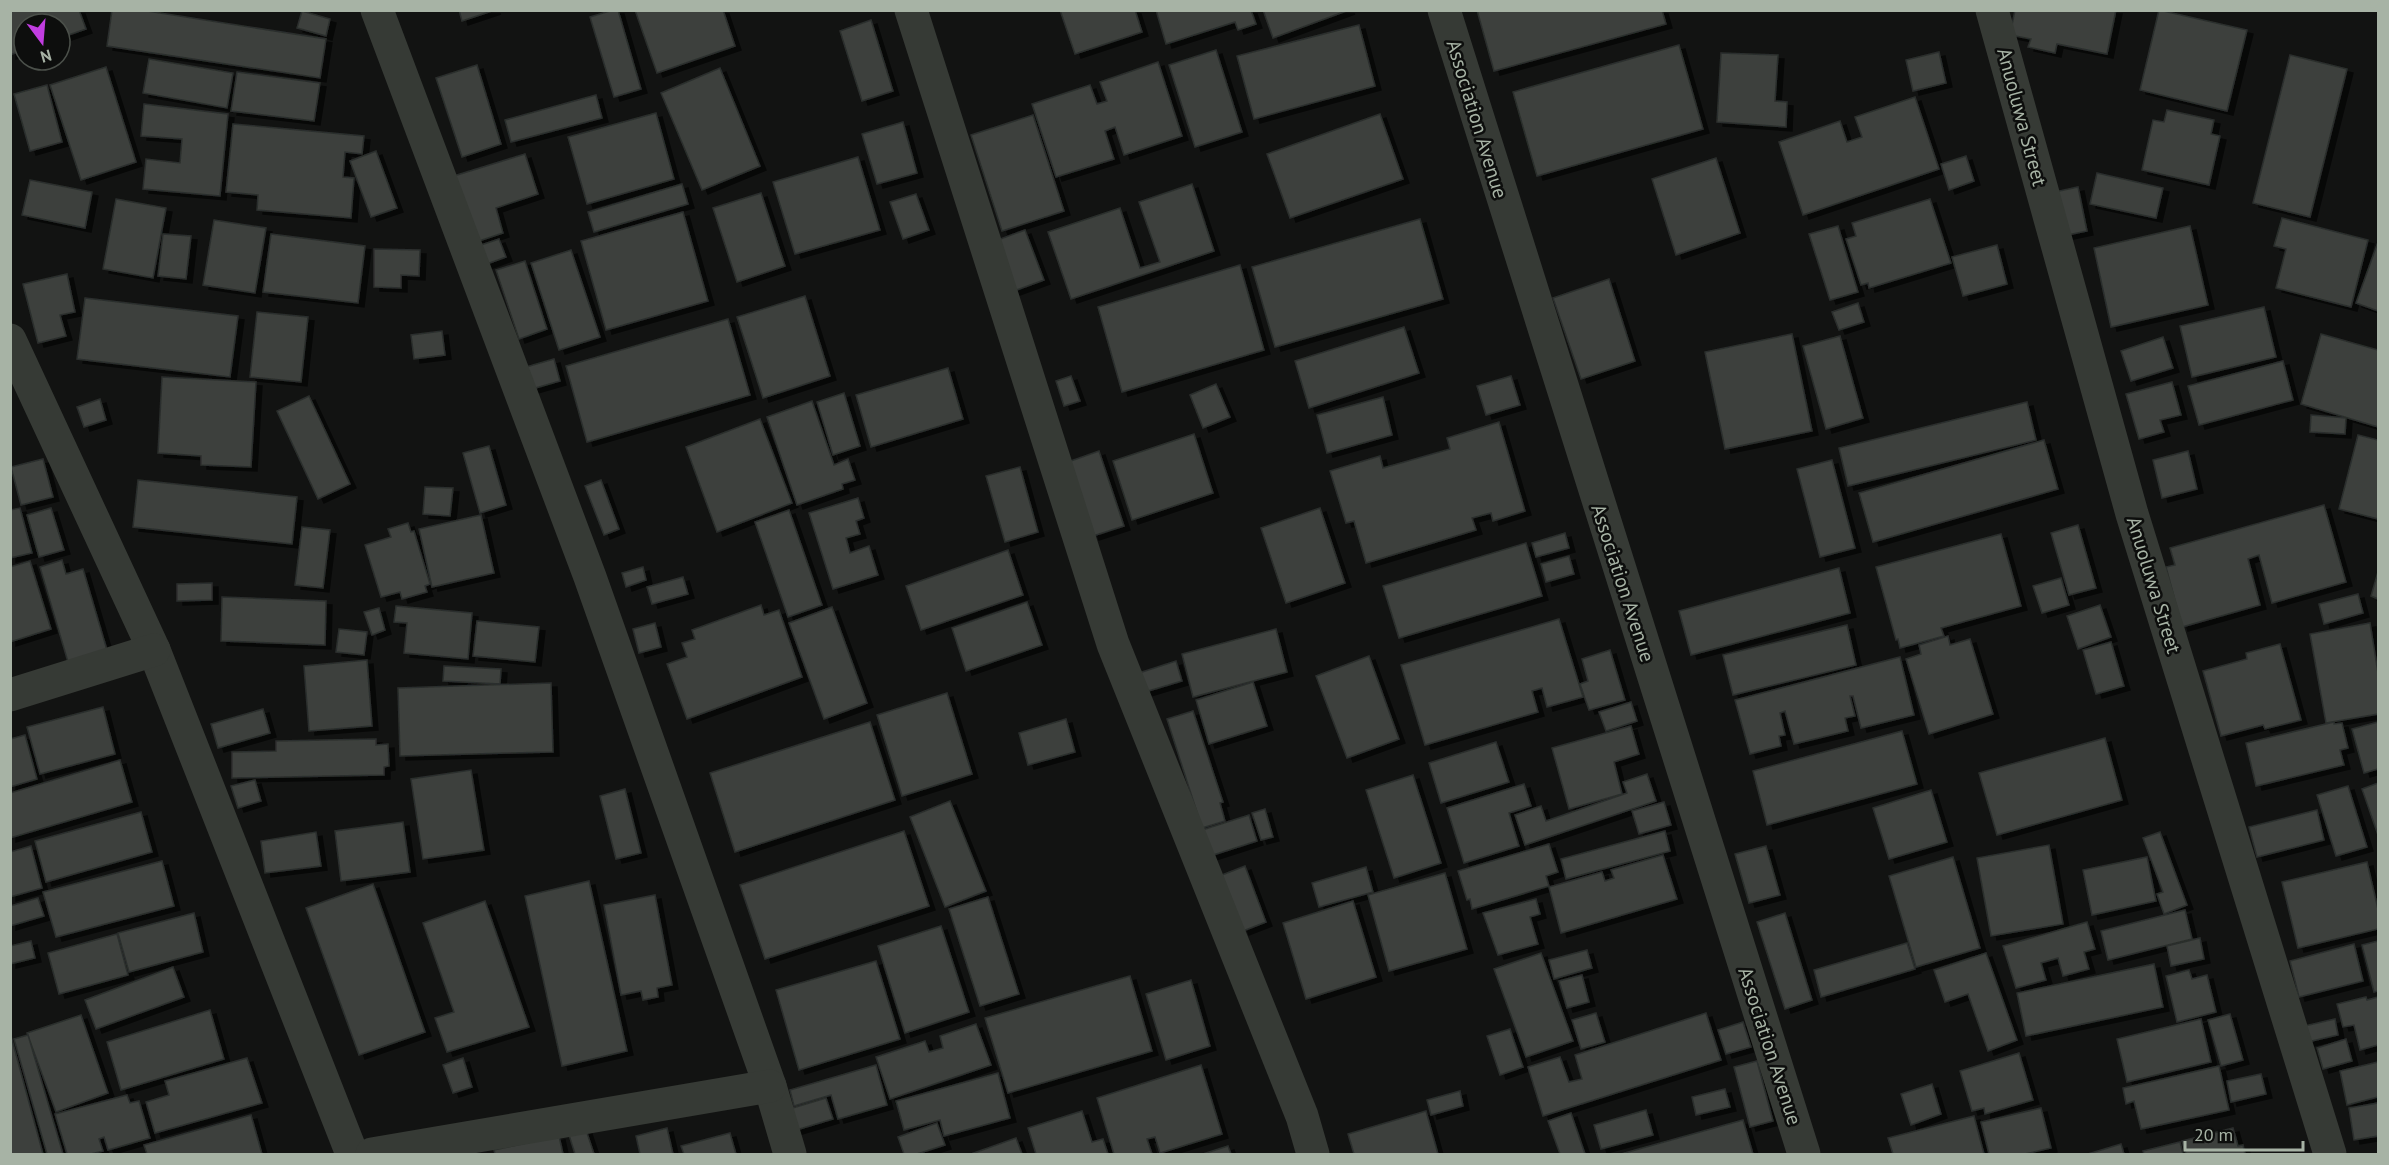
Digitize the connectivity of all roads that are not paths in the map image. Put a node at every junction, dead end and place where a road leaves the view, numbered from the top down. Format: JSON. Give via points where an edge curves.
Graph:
{"nodes":[{"id":1,"x":377,"y":10,"type":"edge"},
{"id":2,"x":911,"y":10,"type":"edge"},
{"id":3,"x":1444,"y":10,"type":"edge"},
{"id":4,"x":1992,"y":10,"type":"edge"},
{"id":5,"x":10,"y":340,"type":"edge"},
{"id":6,"x":154,"y":650,"type":"junction"},
{"id":7,"x":10,"y":695,"type":"edge"},
{"id":8,"x":770,"y":1086,"type":"junction"},
{"id":9,"x":352,"y":1155,"type":"edge"},
{"id":10,"x":372,"y":1155,"type":"edge"},
{"id":11,"x":790,"y":1155,"type":"edge"},
{"id":12,"x":1313,"y":1155,"type":"edge"},
{"id":13,"x":1804,"y":1155,"type":"edge"},
{"id":14,"x":2330,"y":1155,"type":"edge"}],
"edges":[{"from":1,"to":8,"type":"street","via":[[585,566]]},
{"from":2,"to":12,"type":"street","via":[[1113,644],[1302,1116]]},
{"from":3,"to":13,"type":"street","name":"Association Avenue"},
{"from":4,"to":14,"type":"street","name":"Anuoluwa Street","via":[[2132,514]]},
{"from":5,"to":6,"type":"street"},
{"from":6,"to":7,"type":"street"},
{"from":6,"to":9,"type":"street"},
{"from":8,"to":10,"type":"street"},
{"from":8,"to":11,"type":"street"}]}
